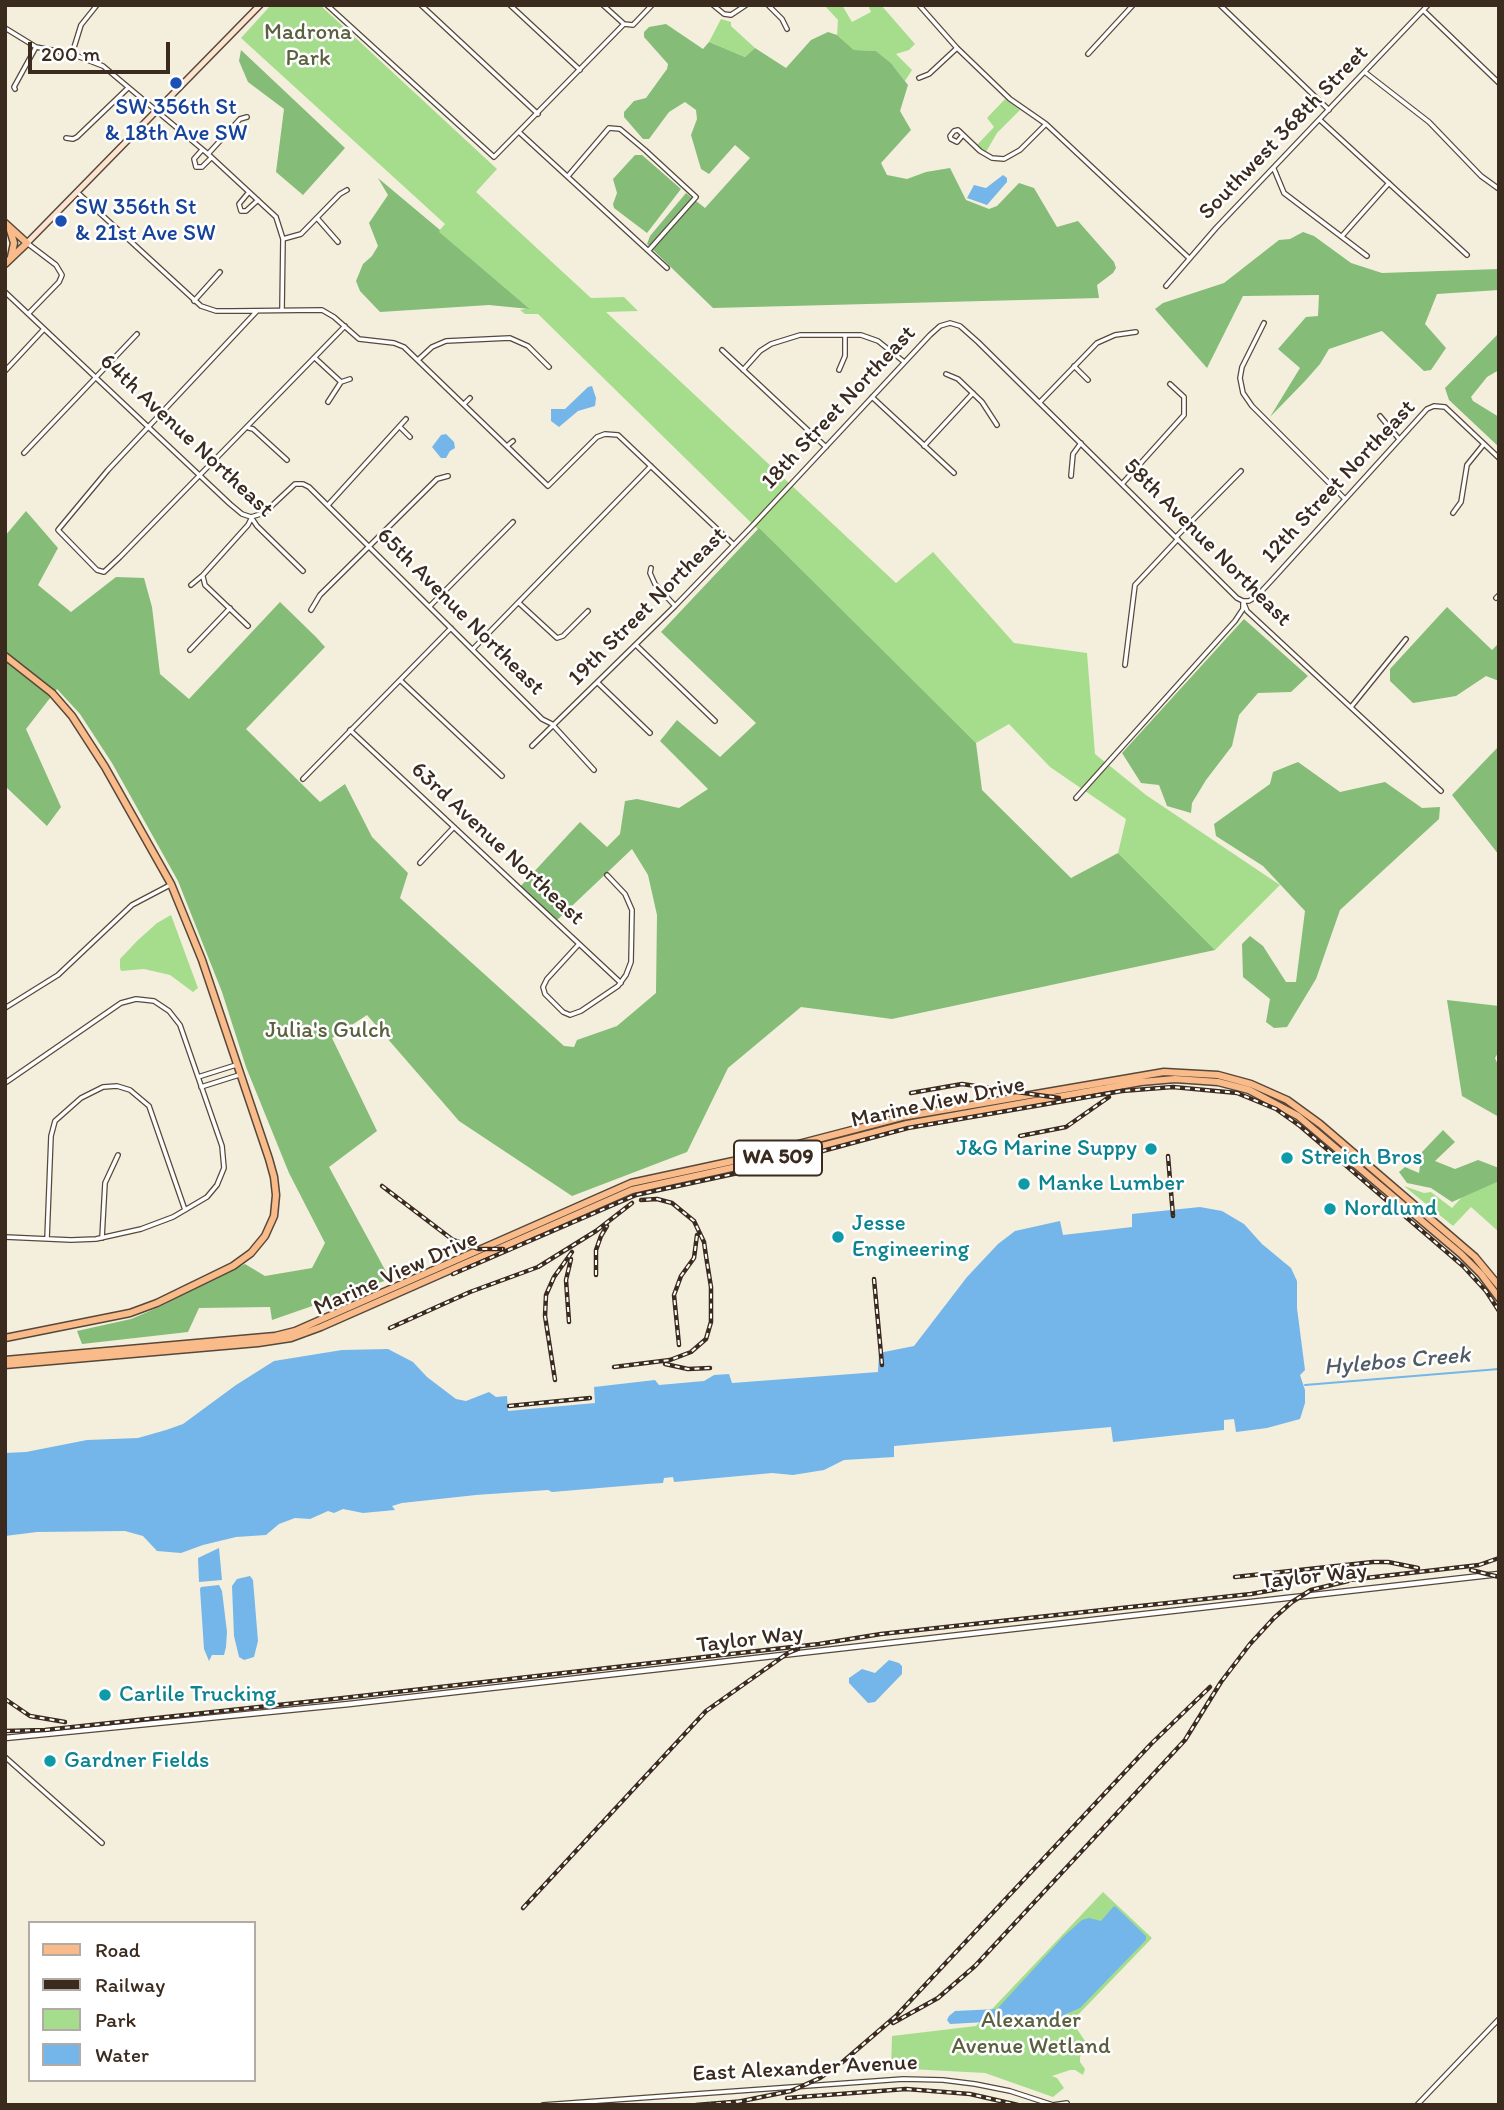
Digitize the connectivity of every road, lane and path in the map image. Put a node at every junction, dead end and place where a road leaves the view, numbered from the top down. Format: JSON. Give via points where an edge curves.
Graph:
{"nodes":[{"id":1,"x":97,"y":5,"type":"edge"},
{"id":2,"x":260,"y":5,"type":"edge"},
{"id":3,"x":327,"y":5,"type":"edge"},
{"id":4,"x":421,"y":5,"type":"edge"},
{"id":5,"x":510,"y":5,"type":"edge"},
{"id":6,"x":603,"y":5,"type":"edge"},
{"id":7,"x":652,"y":5,"type":"edge"},
{"id":8,"x":713,"y":5,"type":"edge"},
{"id":9,"x":746,"y":5,"type":"edge"},
{"id":10,"x":768,"y":5,"type":"edge"},
{"id":11,"x":919,"y":5,"type":"edge"},
{"id":12,"x":1133,"y":5,"type":"edge"},
{"id":13,"x":1428,"y":5,"type":"edge"},
{"id":14,"x":1223,"y":6,"type":"edge"},
{"id":15,"x":1424,"y":11,"type":"junction"},
{"id":16,"x":624,"y":24,"type":"junction"},
{"id":17,"x":5,"y":27,"type":"edge"},
{"id":18,"x":787,"y":29,"type":"dead end"},
{"id":19,"x":36,"y":47,"type":"junction"},
{"id":20,"x":957,"y":48,"type":"junction"},
{"id":21,"x":72,"y":54,"type":"junction"},
{"id":22,"x":1088,"y":54,"type":"dead end"},
{"id":23,"x":580,"y":71,"type":"junction"},
{"id":24,"x":1366,"y":73,"type":"junction"},
{"id":25,"x":919,"y":78,"type":"dead end"},
{"id":26,"x":1499,"y":83,"type":"edge"},
{"id":27,"x":128,"y":88,"type":"junction"},
{"id":28,"x":15,"y":89,"type":"dead end"},
{"id":29,"x":1329,"y":110,"type":"junction"},
{"id":30,"x":156,"y":113,"type":"junction"},
{"id":31,"x":538,"y":114,"type":"junction"},
{"id":32,"x":247,"y":117,"type":"dead end"},
{"id":33,"x":1320,"y":120,"type":"junction"},
{"id":34,"x":1046,"y":124,"type":"junction"},
{"id":35,"x":520,"y":133,"type":"junction"},
{"id":36,"x":962,"y":136,"type":"dead end"},
{"id":37,"x":66,"y":138,"type":"dead end"},
{"id":38,"x":202,"y":150,"type":"junction"},
{"id":39,"x":209,"y":156,"type":"junction"},
{"id":40,"x":1273,"y":168,"type":"junction"},
{"id":41,"x":568,"y":176,"type":"junction"},
{"id":42,"x":1389,"y":183,"type":"junction"},
{"id":43,"x":1499,"y":189,"type":"edge"},
{"id":44,"x":347,"y":190,"type":"dead end"},
{"id":45,"x":249,"y":192,"type":"junction"},
{"id":46,"x":78,"y":193,"type":"junction"},
{"id":47,"x":258,"y":200,"type":"junction"},
{"id":48,"x":317,"y":218,"type":"junction"},
{"id":49,"x":7,"y":224,"type":"edge"},
{"id":50,"x":1341,"y":237,"type":"junction"},
{"id":51,"x":282,"y":239,"type":"junction"},
{"id":52,"x":338,"y":242,"type":"dead end"},
{"id":53,"x":27,"y":243,"type":"junction"},
{"id":54,"x":649,"y":250,"type":"junction"},
{"id":55,"x":1367,"y":256,"type":"dead end"},
{"id":56,"x":1467,"y":256,"type":"dead end"},
{"id":57,"x":1189,"y":258,"type":"junction"},
{"id":58,"x":8,"y":261,"type":"edge"},
{"id":59,"x":667,"y":268,"type":"dead end"},
{"id":60,"x":220,"y":272,"type":"dead end"},
{"id":61,"x":1166,"y":286,"type":"dead end"},
{"id":62,"x":5,"y":292,"type":"edge"},
{"id":63,"x":194,"y":301,"type":"junction"},
{"id":64,"x":282,"y":310,"type":"junction"},
{"id":65,"x":257,"y":311,"type":"junction"},
{"id":66,"x":29,"y":314,"type":"junction"},
{"id":67,"x":948,"y":323,"type":"joint"},
{"id":68,"x":1264,"y":323,"type":"dead end"},
{"id":69,"x":345,"y":326,"type":"junction"},
{"id":70,"x":44,"y":329,"type":"junction"},
{"id":71,"x":1136,"y":332,"type":"dead end"},
{"id":72,"x":137,"y":334,"type":"dead end"},
{"id":73,"x":845,"y":335,"type":"junction"},
{"id":74,"x":722,"y":350,"type":"dead end"},
{"id":75,"x":315,"y":358,"type":"junction"},
{"id":76,"x":419,"y":359,"type":"junction"},
{"id":77,"x":904,"y":362,"type":"junction"},
{"id":78,"x":1074,"y":366,"type":"junction"},
{"id":79,"x":549,"y":367,"type":"dead end"},
{"id":80,"x":743,"y":370,"type":"junction"},
{"id":81,"x":839,"y":370,"type":"dead end"},
{"id":82,"x":5,"y":371,"type":"edge"},
{"id":83,"x":946,"y":374,"type":"dead end"},
{"id":84,"x":97,"y":378,"type":"junction"},
{"id":85,"x":350,"y":379,"type":"dead end"},
{"id":86,"x":1088,"y":380,"type":"dead end"},
{"id":87,"x":341,"y":382,"type":"junction"},
{"id":88,"x":1170,"y":384,"type":"dead end"},
{"id":89,"x":973,"y":393,"type":"junction"},
{"id":90,"x":872,"y":397,"type":"junction"},
{"id":91,"x":470,"y":398,"type":"dead end"},
{"id":92,"x":328,"y":402,"type":"dead end"},
{"id":93,"x":1040,"y":402,"type":"junction"},
{"id":94,"x":465,"y":404,"type":"junction"},
{"id":95,"x":1380,"y":416,"type":"dead end"},
{"id":96,"x":406,"y":419,"type":"dead end"},
{"id":97,"x":997,"y":425,"type":"dead end"},
{"id":98,"x":149,"y":426,"type":"junction"},
{"id":99,"x":400,"y":427,"type":"junction"},
{"id":100,"x":248,"y":428,"type":"junction"},
{"id":101,"x":410,"y":437,"type":"dead end"},
{"id":102,"x":1399,"y":439,"type":"junction"},
{"id":103,"x":513,"y":440,"type":"dead end"},
{"id":104,"x":1081,"y":443,"type":"junction"},
{"id":105,"x":1484,"y":444,"type":"junction"},
{"id":106,"x":507,"y":446,"type":"junction"},
{"id":107,"x":826,"y":446,"type":"junction"},
{"id":108,"x":925,"y":446,"type":"junction"},
{"id":109,"x":24,"y":453,"type":"dead end"},
{"id":110,"x":1499,"y":458,"type":"edge"},
{"id":111,"x":287,"y":460,"type":"dead end"},
{"id":112,"x":651,"y":466,"type":"junction"},
{"id":113,"x":1241,"y":471,"type":"dead end"},
{"id":114,"x":954,"y":473,"type":"dead end"},
{"id":115,"x":201,"y":475,"type":"junction"},
{"id":116,"x":448,"y":476,"type":"dead end"},
{"id":117,"x":1072,"y":476,"type":"dead end"},
{"id":118,"x":1122,"y":484,"type":"junction"},
{"id":119,"x":1345,"y":499,"type":"junction"},
{"id":120,"x":328,"y":505,"type":"junction"},
{"id":121,"x":1453,"y":513,"type":"dead end"},
{"id":122,"x":251,"y":516,"type":"junction"},
{"id":123,"x":758,"y":521,"type":"joint"},
{"id":124,"x":513,"y":522,"type":"dead end"},
{"id":125,"x":1177,"y":538,"type":"junction"},
{"id":126,"x":734,"y":545,"type":"junction"},
{"id":127,"x":371,"y":547,"type":"junction"},
{"id":128,"x":652,"y":568,"type":"dead end"},
{"id":129,"x":303,"y":571,"type":"dead end"},
{"id":130,"x":203,"y":575,"type":"junction"},
{"id":131,"x":191,"y":585,"type":"dead end"},
{"id":132,"x":1243,"y":601,"type":"junction"},
{"id":133,"x":519,"y":603,"type":"junction"},
{"id":134,"x":430,"y":606,"type":"junction"},
{"id":135,"x":675,"y":606,"type":"junction"},
{"id":136,"x":230,"y":608,"type":"junction"},
{"id":137,"x":311,"y":611,"type":"dead end"},
{"id":138,"x":588,"y":611,"type":"dead end"},
{"id":139,"x":248,"y":626,"type":"dead end"},
{"id":140,"x":452,"y":627,"type":"junction"},
{"id":141,"x":1406,"y":639,"type":"dead end"},
{"id":142,"x":636,"y":645,"type":"junction"},
{"id":143,"x":474,"y":649,"type":"junction"},
{"id":144,"x":190,"y":650,"type":"dead end"},
{"id":145,"x":5,"y":656,"type":"edge"},
{"id":146,"x":1125,"y":665,"type":"dead end"},
{"id":147,"x":400,"y":680,"type":"junction"},
{"id":148,"x":598,"y":683,"type":"junction"},
{"id":149,"x":1351,"y":707,"type":"junction"},
{"id":150,"x":715,"y":721,"type":"dead end"},
{"id":151,"x":552,"y":724,"type":"junction"},
{"id":152,"x":350,"y":730,"type":"junction"},
{"id":153,"x":650,"y":733,"type":"dead end"},
{"id":154,"x":532,"y":746,"type":"dead end"},
{"id":155,"x":594,"y":770,"type":"dead end"},
{"id":156,"x":502,"y":776,"type":"dead end"},
{"id":157,"x":303,"y":779,"type":"dead end"},
{"id":158,"x":1441,"y":792,"type":"dead end"},
{"id":159,"x":1076,"y":798,"type":"dead end"},
{"id":160,"x":454,"y":827,"type":"junction"},
{"id":161,"x":420,"y":863,"type":"dead end"},
{"id":162,"x":607,"y":875,"type":"dead end"},
{"id":163,"x":171,"y":884,"type":"junction"},
{"id":164,"x":579,"y":944,"type":"junction"},
{"id":165,"x":621,"y":983,"type":"junction"},
{"id":166,"x":5,"y":1008,"type":"edge"},
{"id":167,"x":237,"y":1065,"type":"junction"},
{"id":168,"x":240,"y":1075,"type":"junction"},
{"id":169,"x":198,"y":1077,"type":"junction"},
{"id":170,"x":5,"y":1083,"type":"edge"},
{"id":171,"x":201,"y":1087,"type":"junction"},
{"id":172,"x":118,"y":1155,"type":"dead end"},
{"id":173,"x":185,"y":1210,"type":"junction"},
{"id":174,"x":5,"y":1237,"type":"edge"},
{"id":175,"x":47,"y":1238,"type":"junction"},
{"id":176,"x":102,"y":1238,"type":"junction"},
{"id":177,"x":1499,"y":1286,"type":"edge"},
{"id":178,"x":1499,"y":1298,"type":"edge"},
{"id":179,"x":5,"y":1338,"type":"edge"},
{"id":180,"x":5,"y":1360,"type":"edge"},
{"id":181,"x":5,"y":1365,"type":"edge"},
{"id":182,"x":1499,"y":1574,"type":"edge"},
{"id":183,"x":5,"y":1738,"type":"edge"},
{"id":184,"x":5,"y":1757,"type":"edge"},
{"id":185,"x":102,"y":1843,"type":"dead end"},
{"id":186,"x":1499,"y":2019,"type":"edge"},
{"id":187,"x":1067,"y":2103,"type":"dead end"},
{"id":188,"x":543,"y":2105,"type":"edge"},
{"id":189,"x":1416,"y":2105,"type":"edge"}],
"edges":[{"from":1,"to":21,"type":"street","via":[[81,25]]},
{"from":2,"to":30,"type":"main road"},
{"from":3,"to":35,"type":"street","via":[[494,157]]},
{"from":4,"to":31,"type":"street"},
{"from":5,"to":23,"type":"street"},
{"from":6,"to":16,"type":"street"},
{"from":7,"to":16,"type":"street","via":[[633,24]]},
{"from":8,"to":9,"type":"street","via":[[731,15]]},
{"from":10,"to":18,"type":"street"},
{"from":11,"to":20,"type":"street"},
{"from":12,"to":22,"type":"street"},
{"from":13,"to":15,"type":"street","name":"Southwest 368th Street"},
{"from":14,"to":29,"type":"street"},
{"from":15,"to":24,"type":"street","name":"Southwest 368th Street"},
{"from":15,"to":26,"type":"street"},
{"from":16,"to":23,"type":"street"},
{"from":17,"to":19,"type":"street"},
{"from":19,"to":21,"type":"street"},
{"from":19,"to":28,"type":"street"},
{"from":20,"to":25,"type":"street"},
{"from":20,"to":34,"type":"street","via":[[1014,102]]},
{"from":21,"to":27,"type":"street","via":[[103,66]]},
{"from":23,"to":31,"type":"street"},
{"from":24,"to":29,"type":"street","name":"Southwest 368th Street"},
{"from":24,"to":43,"type":"street","via":[[1429,122]]},
{"from":27,"to":30,"type":"street"},
{"from":27,"to":37,"type":"street","via":[[77,136]]},
{"from":29,"to":33,"type":"street","name":"Southwest 368th Street"},
{"from":30,"to":38,"type":"street"},
{"from":30,"to":46,"type":"main road"},
{"from":31,"to":35,"type":"street"},
{"from":32,"to":39,"type":"street"},
{"from":33,"to":40,"type":"street","name":"Southwest 368th Street"},
{"from":33,"to":42,"type":"street"},
{"from":34,"to":36,"type":"street","via":[[1004,159],[986,155]]},
{"from":34,"to":57,"type":"street"},
{"from":35,"to":41,"type":"street"},
{"from":38,"to":39,"type":"street"},
{"from":38,"to":39,"type":"street","via":[[194,159],[196,167],[202,167]]},
{"from":39,"to":45,"type":"street"},
{"from":40,"to":50,"type":"street","via":[[1284,192]]},
{"from":40,"to":57,"type":"street","name":"Southwest 368th Street"},
{"from":41,"to":54,"type":"street"},
{"from":41,"to":54,"type":"street","via":[[609,128],[625,133],[696,197]]},
{"from":42,"to":50,"type":"street"},
{"from":42,"to":56,"type":"street"},
{"from":44,"to":48,"type":"street"},
{"from":45,"to":47,"type":"street"},
{"from":45,"to":47,"type":"street","via":[[239,204],[241,211]]},
{"from":46,"to":53,"type":"main road"},
{"from":46,"to":63,"type":"street"},
{"from":47,"to":51,"type":"street","via":[[279,222]]},
{"from":48,"to":51,"type":"street","via":[[301,234]]},
{"from":48,"to":52,"type":"street"},
{"from":49,"to":53,"type":"main road"},
{"from":49,"to":58,"type":"main road","via":[[13,243]]},
{"from":50,"to":55,"type":"street"},
{"from":51,"to":64,"type":"street"},
{"from":53,"to":58,"type":"main road"},
{"from":53,"to":66,"type":"street","via":[[62,275]]},
{"from":54,"to":59,"type":"street"},
{"from":57,"to":61,"type":"street","name":"Southwest 368th Street"},
{"from":60,"to":63,"type":"street"},
{"from":62,"to":66,"type":"street","name":"64th Avenue Northeast"},
{"from":63,"to":65,"type":"street","via":[[216,311]]},
{"from":64,"to":65,"type":"street"},
{"from":64,"to":69,"type":"street","via":[[322,310]]},
{"from":65,"to":98,"type":"street"},
{"from":66,"to":70,"type":"street","name":"64th Avenue Northeast"},
{"from":67,"to":77,"type":"street","name":"18th Street Northeast"},
{"from":67,"to":93,"type":"street","name":"58th Avenue Northeast","via":[[964,329]]},
{"from":68,"to":119,"type":"street","via":[[1242,367],[1243,393]]},
{"from":69,"to":75,"type":"street"},
{"from":69,"to":76,"type":"street","via":[[359,339],[399,345]]},
{"from":70,"to":82,"type":"street"},
{"from":70,"to":84,"type":"street","name":"64th Avenue Northeast"},
{"from":71,"to":78,"type":"street","via":[[1101,340]]},
{"from":72,"to":84,"type":"street"},
{"from":73,"to":77,"type":"street","via":[[873,338]]},
{"from":73,"to":80,"type":"street","via":[[784,338],[760,351]]},
{"from":73,"to":81,"type":"street","via":[[845,356]]},
{"from":74,"to":80,"type":"street"},
{"from":75,"to":87,"type":"street"},
{"from":75,"to":100,"type":"street"},
{"from":76,"to":79,"type":"street","via":[[446,341],[505,338],[523,343]]},
{"from":76,"to":94,"type":"street"},
{"from":77,"to":90,"type":"street","name":"18th Street Northeast"},
{"from":78,"to":86,"type":"street"},
{"from":78,"to":93,"type":"street"},
{"from":80,"to":107,"type":"street"},
{"from":83,"to":89,"type":"street"},
{"from":84,"to":98,"type":"street","name":"64th Avenue Northeast"},
{"from":84,"to":109,"type":"street"},
{"from":85,"to":87,"type":"street"},
{"from":87,"to":92,"type":"street"},
{"from":88,"to":118,"type":"street","via":[[1184,397],[1184,415]]},
{"from":89,"to":97,"type":"street"},
{"from":89,"to":108,"type":"street"},
{"from":90,"to":107,"type":"street","name":"18th Street Northeast"},
{"from":90,"to":108,"type":"street"},
{"from":91,"to":94,"type":"street"},
{"from":93,"to":104,"type":"street","name":"58th Avenue Northeast"},
{"from":94,"to":106,"type":"street"},
{"from":95,"to":102,"type":"street"},
{"from":96,"to":99,"type":"street"},
{"from":98,"to":115,"type":"street","name":"64th Avenue Northeast"},
{"from":98,"to":115,"type":"street","via":[[58,530],[97,570],[104,572]]},
{"from":99,"to":101,"type":"street"},
{"from":99,"to":120,"type":"street"},
{"from":100,"to":111,"type":"street"},
{"from":100,"to":115,"type":"street"},
{"from":102,"to":105,"type":"street","name":"12th Street Northeast","via":[[1434,406],[1445,407]]},
{"from":102,"to":119,"type":"street","name":"12th Street Northeast"},
{"from":103,"to":106,"type":"street"},
{"from":104,"to":117,"type":"street","via":[[1073,454]]},
{"from":104,"to":118,"type":"street","name":"58th Avenue Northeast"},
{"from":105,"to":110,"type":"street"},
{"from":105,"to":121,"type":"street","via":[[1467,465],[1461,502]]},
{"from":106,"to":112,"type":"street","via":[[548,486],[597,437],[609,434],[621,438]]},
{"from":107,"to":123,"type":"street","name":"18th Street Northeast"},
{"from":108,"to":114,"type":"street"},
{"from":112,"to":126,"type":"street"},
{"from":112,"to":133,"type":"street"},
{"from":113,"to":125,"type":"street"},
{"from":115,"to":122,"type":"street","name":"64th Avenue Northeast","via":[[237,510]]},
{"from":116,"to":127,"type":"street","via":[[436,480]]},
{"from":118,"to":125,"type":"street","name":"58th Avenue Northeast"},
{"from":119,"to":132,"type":"street","name":"12th Street Northeast","via":[[1257,596]]},
{"from":120,"to":122,"type":"street","name":"65th Avenue Northeast","via":[[298,483],[264,513]]},
{"from":120,"to":127,"type":"street","name":"65th Avenue Northeast"},
{"from":122,"to":129,"type":"street","name":"64th Avenue Northeast"},
{"from":122,"to":130,"type":"street"},
{"from":123,"to":126,"type":"street","name":"19th Street Northeast"},
{"from":124,"to":134,"type":"street"},
{"from":125,"to":132,"type":"street","name":"58th Avenue Northeast"},
{"from":125,"to":146,"type":"street","via":[[1134,587]]},
{"from":126,"to":135,"type":"street","name":"19th Street Northeast"},
{"from":127,"to":134,"type":"street","name":"65th Avenue Northeast"},
{"from":127,"to":137,"type":"street","via":[[320,595]]},
{"from":128,"to":135,"type":"street","via":[[655,584]]},
{"from":130,"to":131,"type":"street"},
{"from":130,"to":136,"type":"street","via":[[205,585]]},
{"from":132,"to":149,"type":"street","name":"58th Avenue Northeast","via":[[1247,611]]},
{"from":132,"to":159,"type":"street","name":"12th Street Northeast","via":[[1235,621]]},
{"from":133,"to":138,"type":"street","via":[[557,638]]},
{"from":133,"to":143,"type":"street"},
{"from":134,"to":140,"type":"street","name":"65th Avenue Northeast"},
{"from":135,"to":142,"type":"street","name":"19th Street Northeast"},
{"from":136,"to":139,"type":"street"},
{"from":136,"to":144,"type":"street"},
{"from":140,"to":143,"type":"street","name":"65th Avenue Northeast"},
{"from":140,"to":147,"type":"street"},
{"from":141,"to":149,"type":"street"},
{"from":142,"to":148,"type":"street","name":"19th Street Northeast"},
{"from":142,"to":150,"type":"street"},
{"from":143,"to":151,"type":"street","name":"65th Avenue Northeast"},
{"from":145,"to":163,"type":"main road","via":[[52,693],[72,716]]},
{"from":147,"to":152,"type":"street"},
{"from":147,"to":156,"type":"street"},
{"from":148,"to":151,"type":"street","name":"19th Street Northeast"},
{"from":148,"to":153,"type":"street"},
{"from":149,"to":158,"type":"street","name":"58th Avenue Northeast"},
{"from":151,"to":154,"type":"street","name":"19th Street Northeast"},
{"from":151,"to":155,"type":"street","name":"65th Avenue Northeast"},
{"from":152,"to":157,"type":"street"},
{"from":152,"to":160,"type":"street","name":"63rd Avenue Northeast"},
{"from":160,"to":161,"type":"street"},
{"from":160,"to":164,"type":"street","name":"63rd Avenue Northeast"},
{"from":162,"to":165,"type":"street","via":[[627,897],[633,915],[631,961]]},
{"from":163,"to":166,"type":"street","via":[[132,905],[52,981]]},
{"from":163,"to":167,"type":"main road"},
{"from":164,"to":165,"type":"street","name":"63rd Avenue Northeast"},
{"from":164,"to":165,"type":"street","via":[[543,987],[563,1012],[572,1014]]},
{"from":167,"to":168,"type":"main road"},
{"from":167,"to":169,"type":"street"},
{"from":168,"to":171,"type":"street"},
{"from":168,"to":179,"type":"main road","via":[[275,1183],[274,1216],[258,1245],[233,1266],[145,1308]]},
{"from":169,"to":170,"type":"street","via":[[175,1016],[160,1004],[136,999],[114,1008]]},
{"from":169,"to":171,"type":"street"},
{"from":171,"to":173,"type":"street","via":[[222,1146],[224,1168],[212,1192]]},
{"from":172,"to":176,"type":"street","via":[[105,1184]]},
{"from":173,"to":175,"type":"street","via":[[149,1106],[130,1090],[103,1087],[81,1098],[55,1121]]},
{"from":173,"to":176,"type":"street","via":[[141,1229]]},
{"from":174,"to":175,"type":"street"},
{"from":175,"to":176,"type":"street"},
{"from":177,"to":180,"type":"main road","name":"Marine View Drive","number":"WA 509","via":[[1468,1250],[1287,1100],[1218,1075],[1164,1072],[902,1116],[631,1183],[275,1336]]},
{"from":178,"to":181,"type":"main road","name":"Marine View Drive","number":"WA 509","via":[[1469,1261],[1298,1116],[1250,1090],[1175,1079],[907,1124],[632,1190],[291,1338]]},
{"from":182,"to":183,"type":"street","name":"Taylor Way","via":[[349,1704]]},
{"from":184,"to":185,"type":"street"},
{"from":186,"to":189,"type":"street"},
{"from":187,"to":188,"type":"street","name":"East Alexander Avenue","via":[[1053,2105],[975,2084],[903,2079]]}]}
